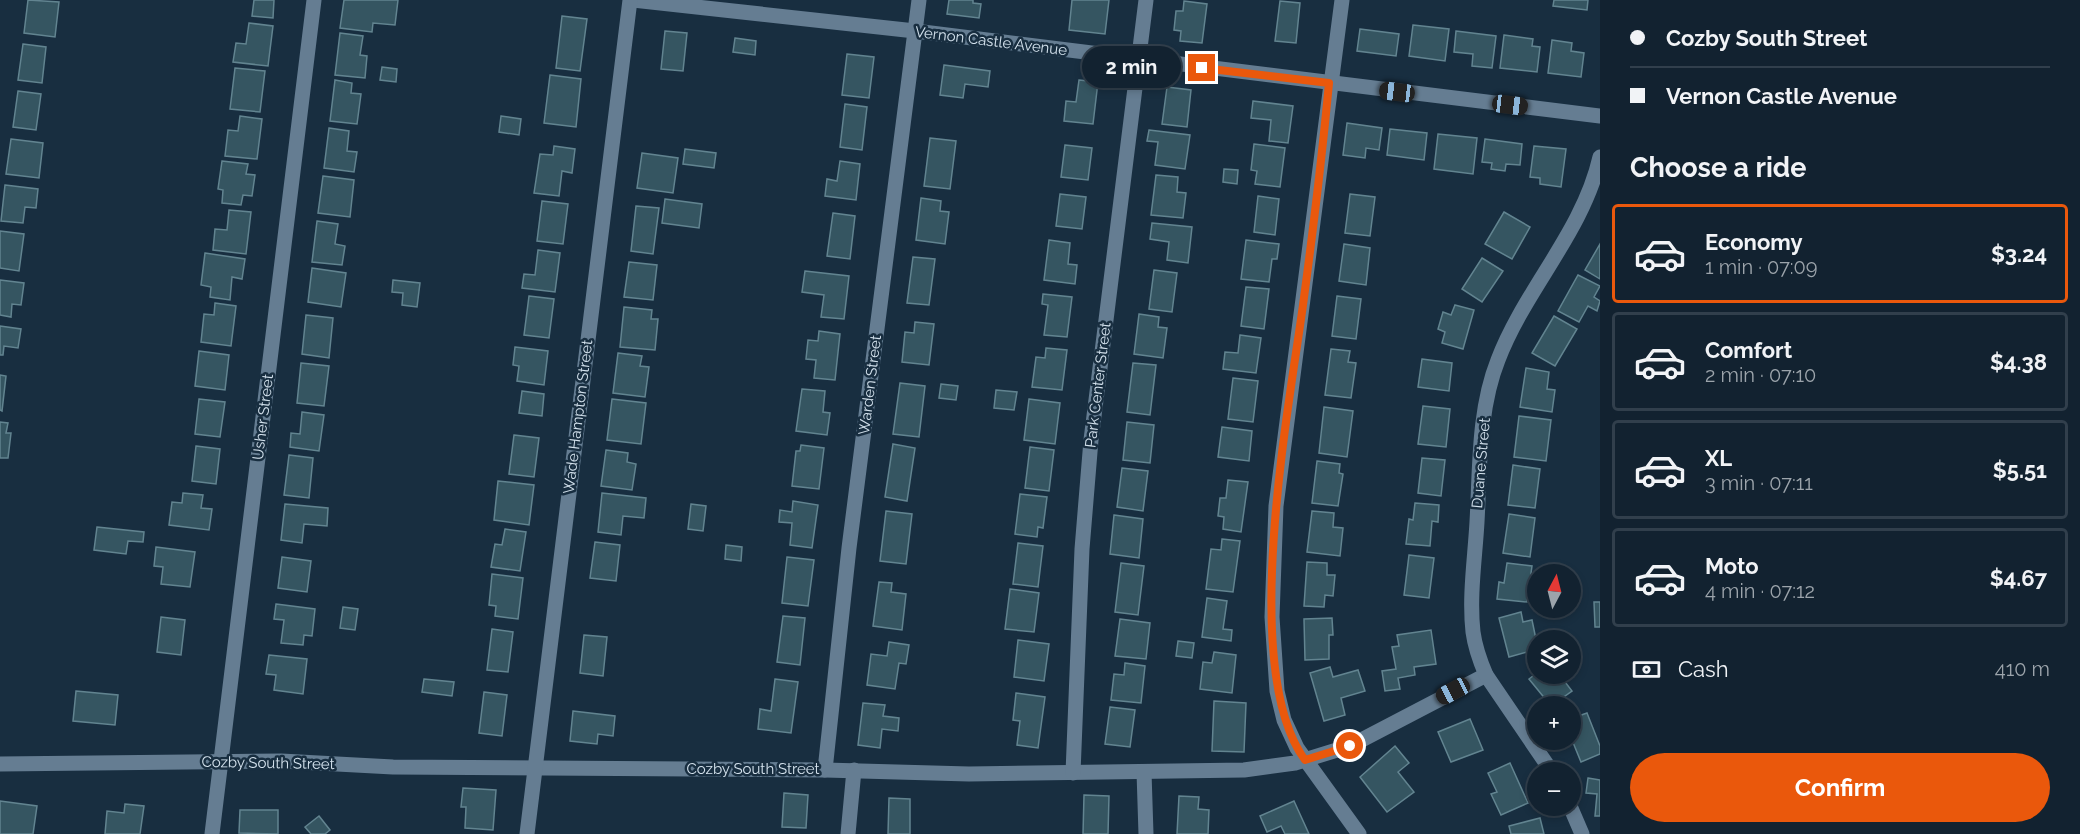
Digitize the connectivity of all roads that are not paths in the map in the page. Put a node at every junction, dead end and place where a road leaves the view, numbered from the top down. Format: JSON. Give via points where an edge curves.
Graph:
{"nodes":[{"id":1,"x":315,"y":0,"type":"edge"},
{"id":2,"x":631,"y":0,"type":"edge"},
{"id":3,"x":919,"y":0,"type":"edge"},
{"id":4,"x":1146,"y":0,"type":"edge"},
{"id":5,"x":1342,"y":0,"type":"edge"},
{"id":6,"x":915,"y":31,"type":"junction"},
{"id":7,"x":1138,"y":60,"type":"junction"},
{"id":8,"x":1329,"y":83,"type":"junction"},
{"id":9,"x":1600,"y":116,"type":"edge"},
{"id":10,"x":1600,"y":157,"type":"edge"},
{"id":11,"x":1486,"y":675,"type":"junction"},
{"id":12,"x":1305,"y":760,"type":"junction"},
{"id":13,"x":220,"y":761,"type":"junction"},
{"id":14,"x":1545,"y":762,"type":"edge"},
{"id":15,"x":0,"y":765,"type":"edge"},
{"id":16,"x":535,"y":768,"type":"junction"},
{"id":17,"x":825,"y":770,"type":"junction"},
{"id":18,"x":854,"y":770,"type":"junction"},
{"id":19,"x":1144,"y":772,"type":"junction"},
{"id":20,"x":1072,"y":773,"type":"junction"},
{"id":21,"x":1574,"y":816,"type":"edge"},
{"id":22,"x":212,"y":834,"type":"edge"},
{"id":23,"x":527,"y":834,"type":"edge"},
{"id":24,"x":848,"y":834,"type":"edge"},
{"id":25,"x":1146,"y":834,"type":"edge"},
{"id":26,"x":1359,"y":834,"type":"edge"},
{"id":27,"x":1582,"y":834,"type":"edge"}],
"edges":[{"from":1,"to":13,"type":"street","name":"Usher Street"},
{"from":2,"to":6,"type":"street","name":"Vernon Castle Avenue"},
{"from":2,"to":16,"type":"street","name":"Wade Hampton Street"},
{"from":3,"to":6,"type":"street","name":"Warden Street"},
{"from":4,"to":7,"type":"street","name":"Park Center Street"},
{"from":5,"to":8,"type":"street"},
{"from":6,"to":7,"type":"street","name":"Vernon Castle Avenue"},
{"from":6,"to":17,"type":"street","name":"Warden Street","via":[[849,548]]},
{"from":7,"to":8,"type":"street","name":"Vernon Castle Avenue"},
{"from":7,"to":20,"type":"street","name":"Park Center Street","via":[[1091,440]]},
{"from":8,"to":9,"type":"street","name":"Vernon Castle Avenue"},
{"from":8,"to":12,"type":"street","via":[[1276,506],[1272,617],[1277,691],[1284,720]]},
{"from":10,"to":11,"type":"street","name":"Duane Street","via":[[1575,224],[1517,320],[1497,360],[1488,392],[1472,602],[1473,632]]},
{"from":11,"to":12,"type":"street","name":"Cozby South Street","via":[[1350,746]]},
{"from":11,"to":14,"type":"street","name":"Duane Street"},
{"from":12,"to":19,"type":"street","name":"Cozby South Street","via":[[1244,770]]},
{"from":12,"to":26,"type":"street"},
{"from":13,"to":15,"type":"street","name":"Cozby South Street"},
{"from":13,"to":16,"type":"street","name":"Cozby South Street"},
{"from":13,"to":22,"type":"street","name":"Usher Street"},
{"from":16,"to":17,"type":"street","name":"Cozby South Street"},
{"from":16,"to":23,"type":"street","name":"Wade Hampton Street"},
{"from":17,"to":18,"type":"street","name":"Cozby South Street"},
{"from":18,"to":20,"type":"street","name":"Cozby South Street"},
{"from":18,"to":24,"type":"street"},
{"from":19,"to":20,"type":"street","name":"Cozby South Street"},
{"from":19,"to":25,"type":"street"},
{"from":21,"to":27,"type":"street"}]}
